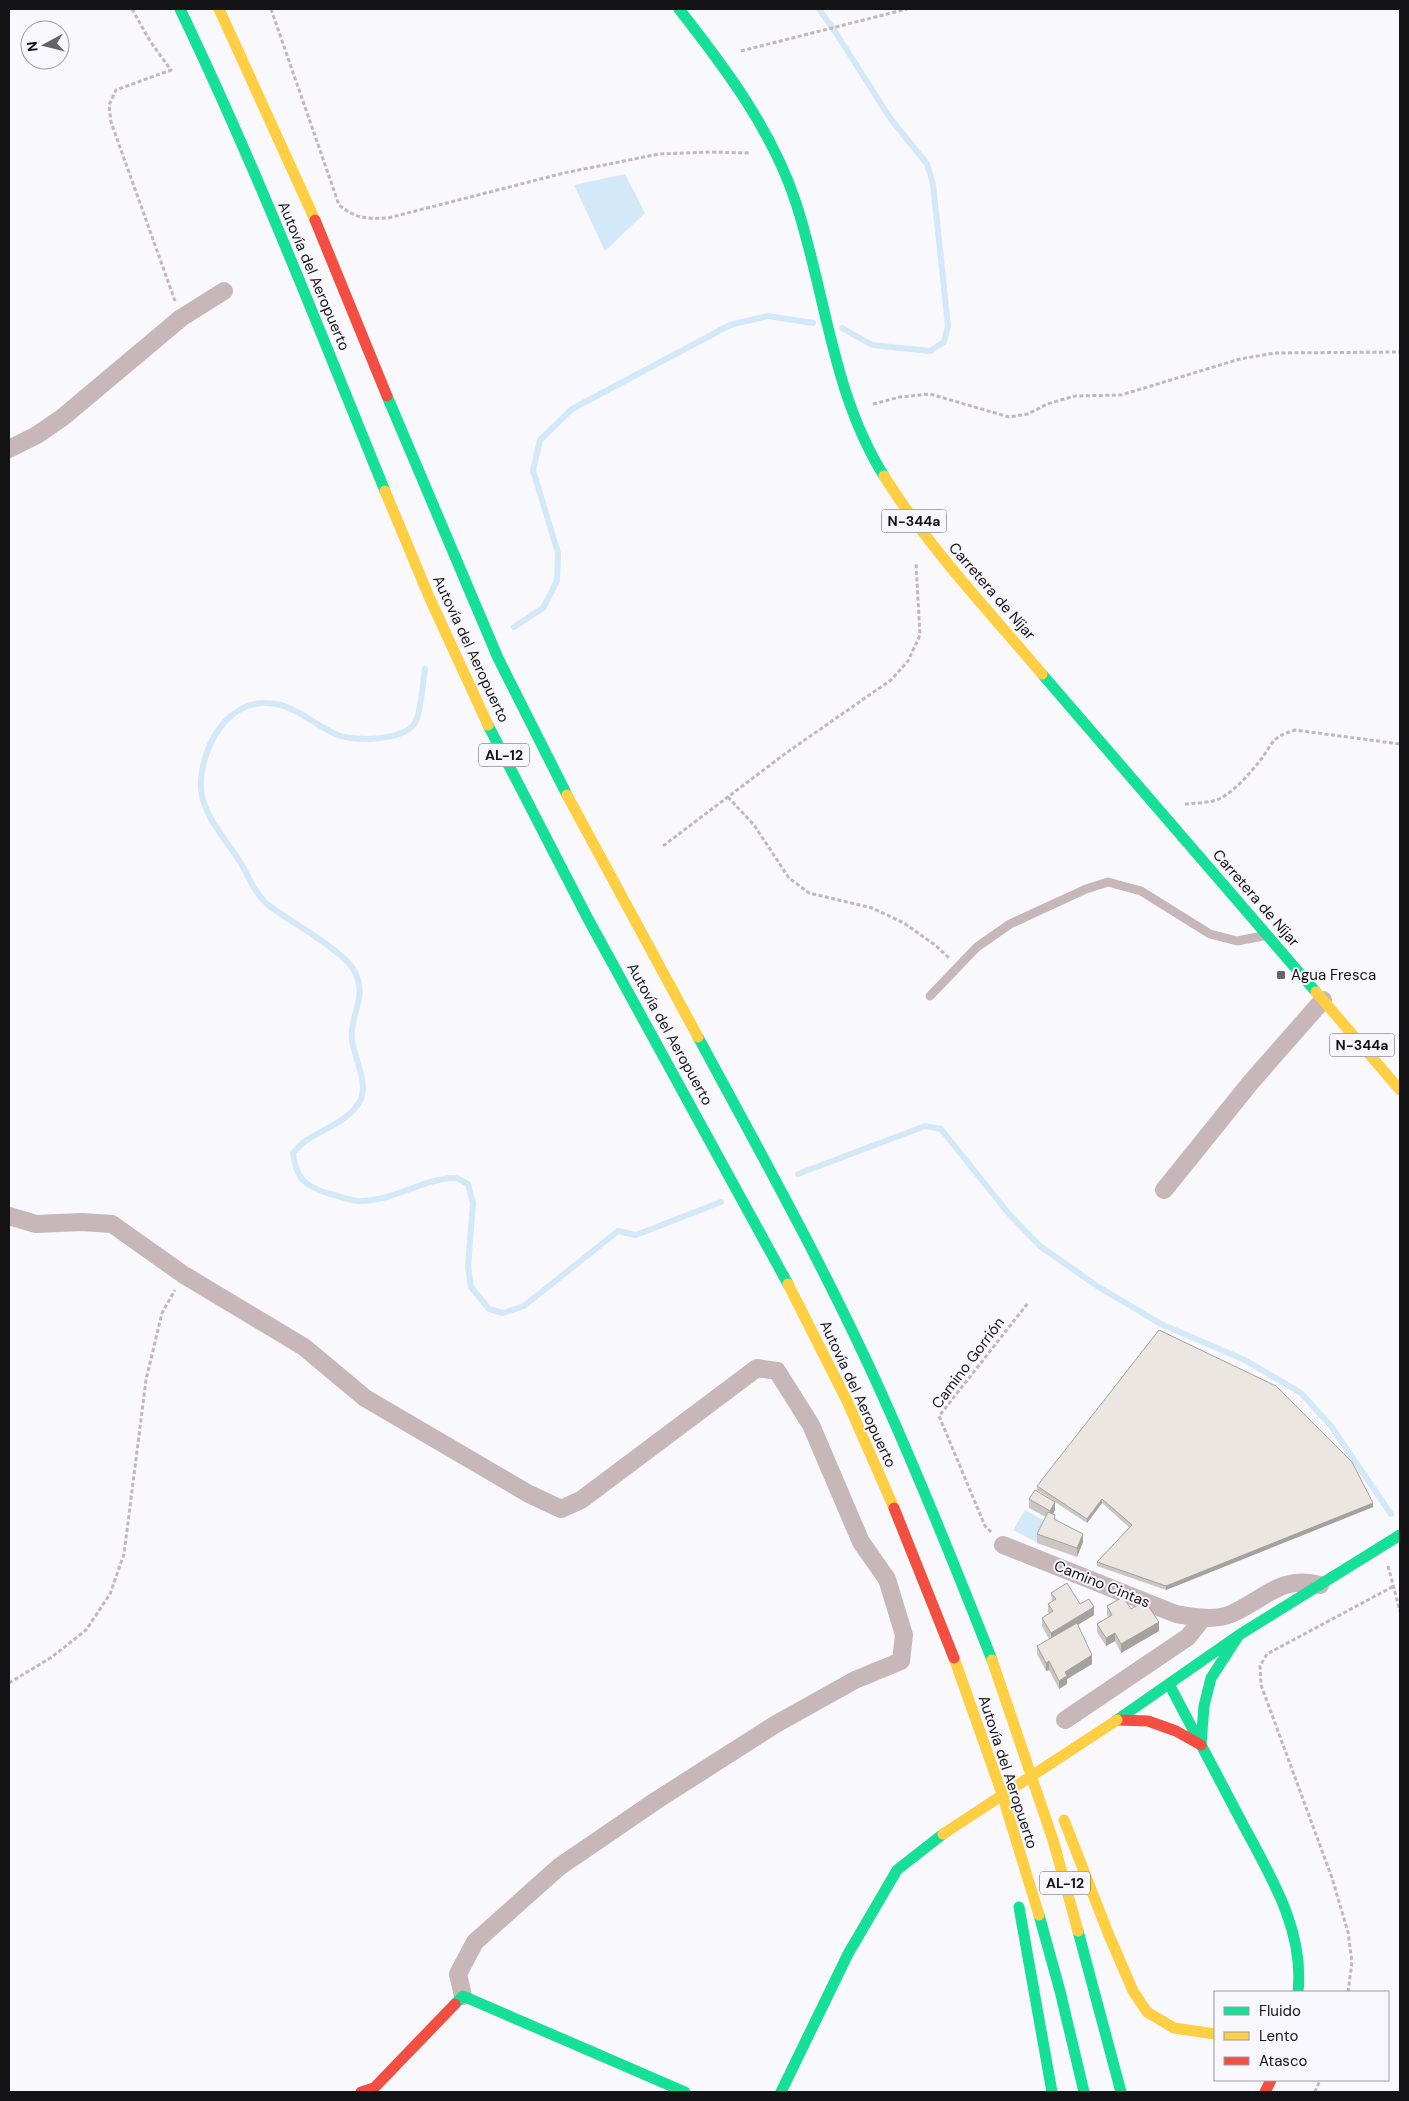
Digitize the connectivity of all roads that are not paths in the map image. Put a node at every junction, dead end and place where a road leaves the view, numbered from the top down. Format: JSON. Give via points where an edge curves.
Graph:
{"nodes":[{"id":1,"x":180,"y":9,"type":"edge"},
{"id":2,"x":219,"y":9,"type":"edge"},
{"id":3,"x":679,"y":9,"type":"edge"},
{"id":4,"x":224,"y":291,"type":"dead end"},
{"id":5,"x":9,"y":449,"type":"edge"},
{"id":6,"x":1268,"y":935,"type":"junction"},
{"id":7,"x":930,"y":996,"type":"dead end"},
{"id":8,"x":1323,"y":1000,"type":"junction"},
{"id":9,"x":1400,"y":1090,"type":"edge"},
{"id":10,"x":1164,"y":1190,"type":"dead end"},
{"id":11,"x":9,"y":1216,"type":"edge"},
{"id":12,"x":1400,"y":1535,"type":"edge"},
{"id":13,"x":1003,"y":1545,"type":"road end"},
{"id":14,"x":1320,"y":1585,"type":"junction"},
{"id":15,"x":1203,"y":1618,"type":"junction"},
{"id":16,"x":1239,"y":1635,"type":"junction"},
{"id":17,"x":1000,"y":1678,"type":"junction"},
{"id":18,"x":1169,"y":1684,"type":"junction"},
{"id":19,"x":1065,"y":1720,"type":"dead end"},
{"id":20,"x":1117,"y":1720,"type":"junction"},
{"id":21,"x":1201,"y":1745,"type":"junction"},
{"id":22,"x":987,"y":1746,"type":"junction"},
{"id":23,"x":1045,"y":1777,"type":"dead end"},
{"id":24,"x":1061,"y":1813,"type":"dead end"},
{"id":25,"x":1010,"y":1862,"type":"dead end"},
{"id":26,"x":1016,"y":1891,"type":"dead end"},
{"id":27,"x":1301,"y":1975,"type":"junction"},
{"id":28,"x":1289,"y":1991,"type":"edge"},
{"id":29,"x":1298,"y":1991,"type":"edge"},
{"id":30,"x":463,"y":1996,"type":"junction"},
{"id":31,"x":1214,"y":2034,"type":"edge"},
{"id":32,"x":1271,"y":2081,"type":"edge"},
{"id":33,"x":361,"y":2092,"type":"edge"},
{"id":34,"x":684,"y":2092,"type":"edge"},
{"id":35,"x":781,"y":2092,"type":"edge"},
{"id":36,"x":1052,"y":2092,"type":"edge"},
{"id":37,"x":1084,"y":2092,"type":"edge"},
{"id":38,"x":1121,"y":2092,"type":"edge"},
{"id":39,"x":1265,"y":2092,"type":"edge"}],
"edges":[{"from":1,"to":22,"type":"main road","name":"Autovía del Aeropuerto","number":"AL-12","via":[[210,68],[406,542],[466,675],[578,900],[804,1314],[881,1476]]},
{"from":2,"to":17,"type":"main road","name":"Autovía del Aeropuerto","number":"AL-12","via":[[303,191],[498,658],[583,827],[826,1277],[888,1407]]},
{"from":3,"to":6,"type":"main road","name":"Carretera de Níjar","number":"N-344a","via":[[744,95],[785,174],[810,246],[847,399],[882,473],[913,520],[950,566]]},
{"from":4,"to":5,"type":"street","via":[[181,318],[63,417]]},
{"from":6,"to":7,"type":"lane","via":[[1237,941],[1210,934],[1141,891],[1108,882],[1010,924],[977,947]]},
{"from":6,"to":8,"type":"main road","name":"Carretera de Níjar","number":"N-344a"},
{"from":8,"to":9,"type":"main road","name":"Carretera de Níjar","number":"N-344a"},
{"from":8,"to":10,"type":"street","via":[[1256,1075]]},
{"from":11,"to":30,"type":"street","via":[[36,1224],[112,1224],[184,1274],[304,1348],[365,1398],[529,1494],[561,1509],[581,1500],[757,1368],[777,1371],[811,1425],[861,1542],[887,1579],[904,1635],[901,1661],[855,1680],[776,1724],[559,1867],[475,1942],[458,1974]]},
{"from":12,"to":14,"type":"main road"},
{"from":13,"to":15,"type":"street","name":"Camino Cintas","via":[[1176,1614]]},
{"from":14,"to":15,"type":"street","name":"Camino Cintas","via":[[1292,1582],[1270,1590],[1230,1614]]},
{"from":14,"to":16,"type":"main road"},
{"from":15,"to":19,"type":"street","via":[[1188,1637]]},
{"from":16,"to":18,"type":"main road"},
{"from":16,"to":21,"type":"main road","via":[[1211,1678],[1204,1706]]},
{"from":17,"to":23,"type":"main road"},
{"from":17,"to":38,"type":"main road","name":"Autovía del Aeropuerto","number":"AL-12","via":[[1053,1840]]},
{"from":18,"to":20,"type":"main road"},
{"from":18,"to":21,"type":"main road"},
{"from":20,"to":21,"type":"main road","via":[[1148,1721]]},
{"from":20,"to":35,"type":"main road","bridge":true,"via":[[943,1834],[897,1870],[848,1954]]},
{"from":21,"to":27,"type":"main road","via":[[1285,1906],[1297,1942]]},
{"from":22,"to":25,"type":"main road"},
{"from":22,"to":37,"type":"main road","name":"Autovía del Aeropuerto","number":"AL-12","via":[[1066,2013]]},
{"from":24,"to":31,"type":"main road","via":[[1133,1991],[1147,2012],[1174,2028]]},
{"from":26,"to":36,"type":"main road"},
{"from":27,"to":28,"type":"main road"},
{"from":27,"to":29,"type":"main road"},
{"from":30,"to":33,"type":"main road","via":[[374,2088]]},
{"from":30,"to":34,"type":"main road"},
{"from":32,"to":39,"type":"main road"}]}
